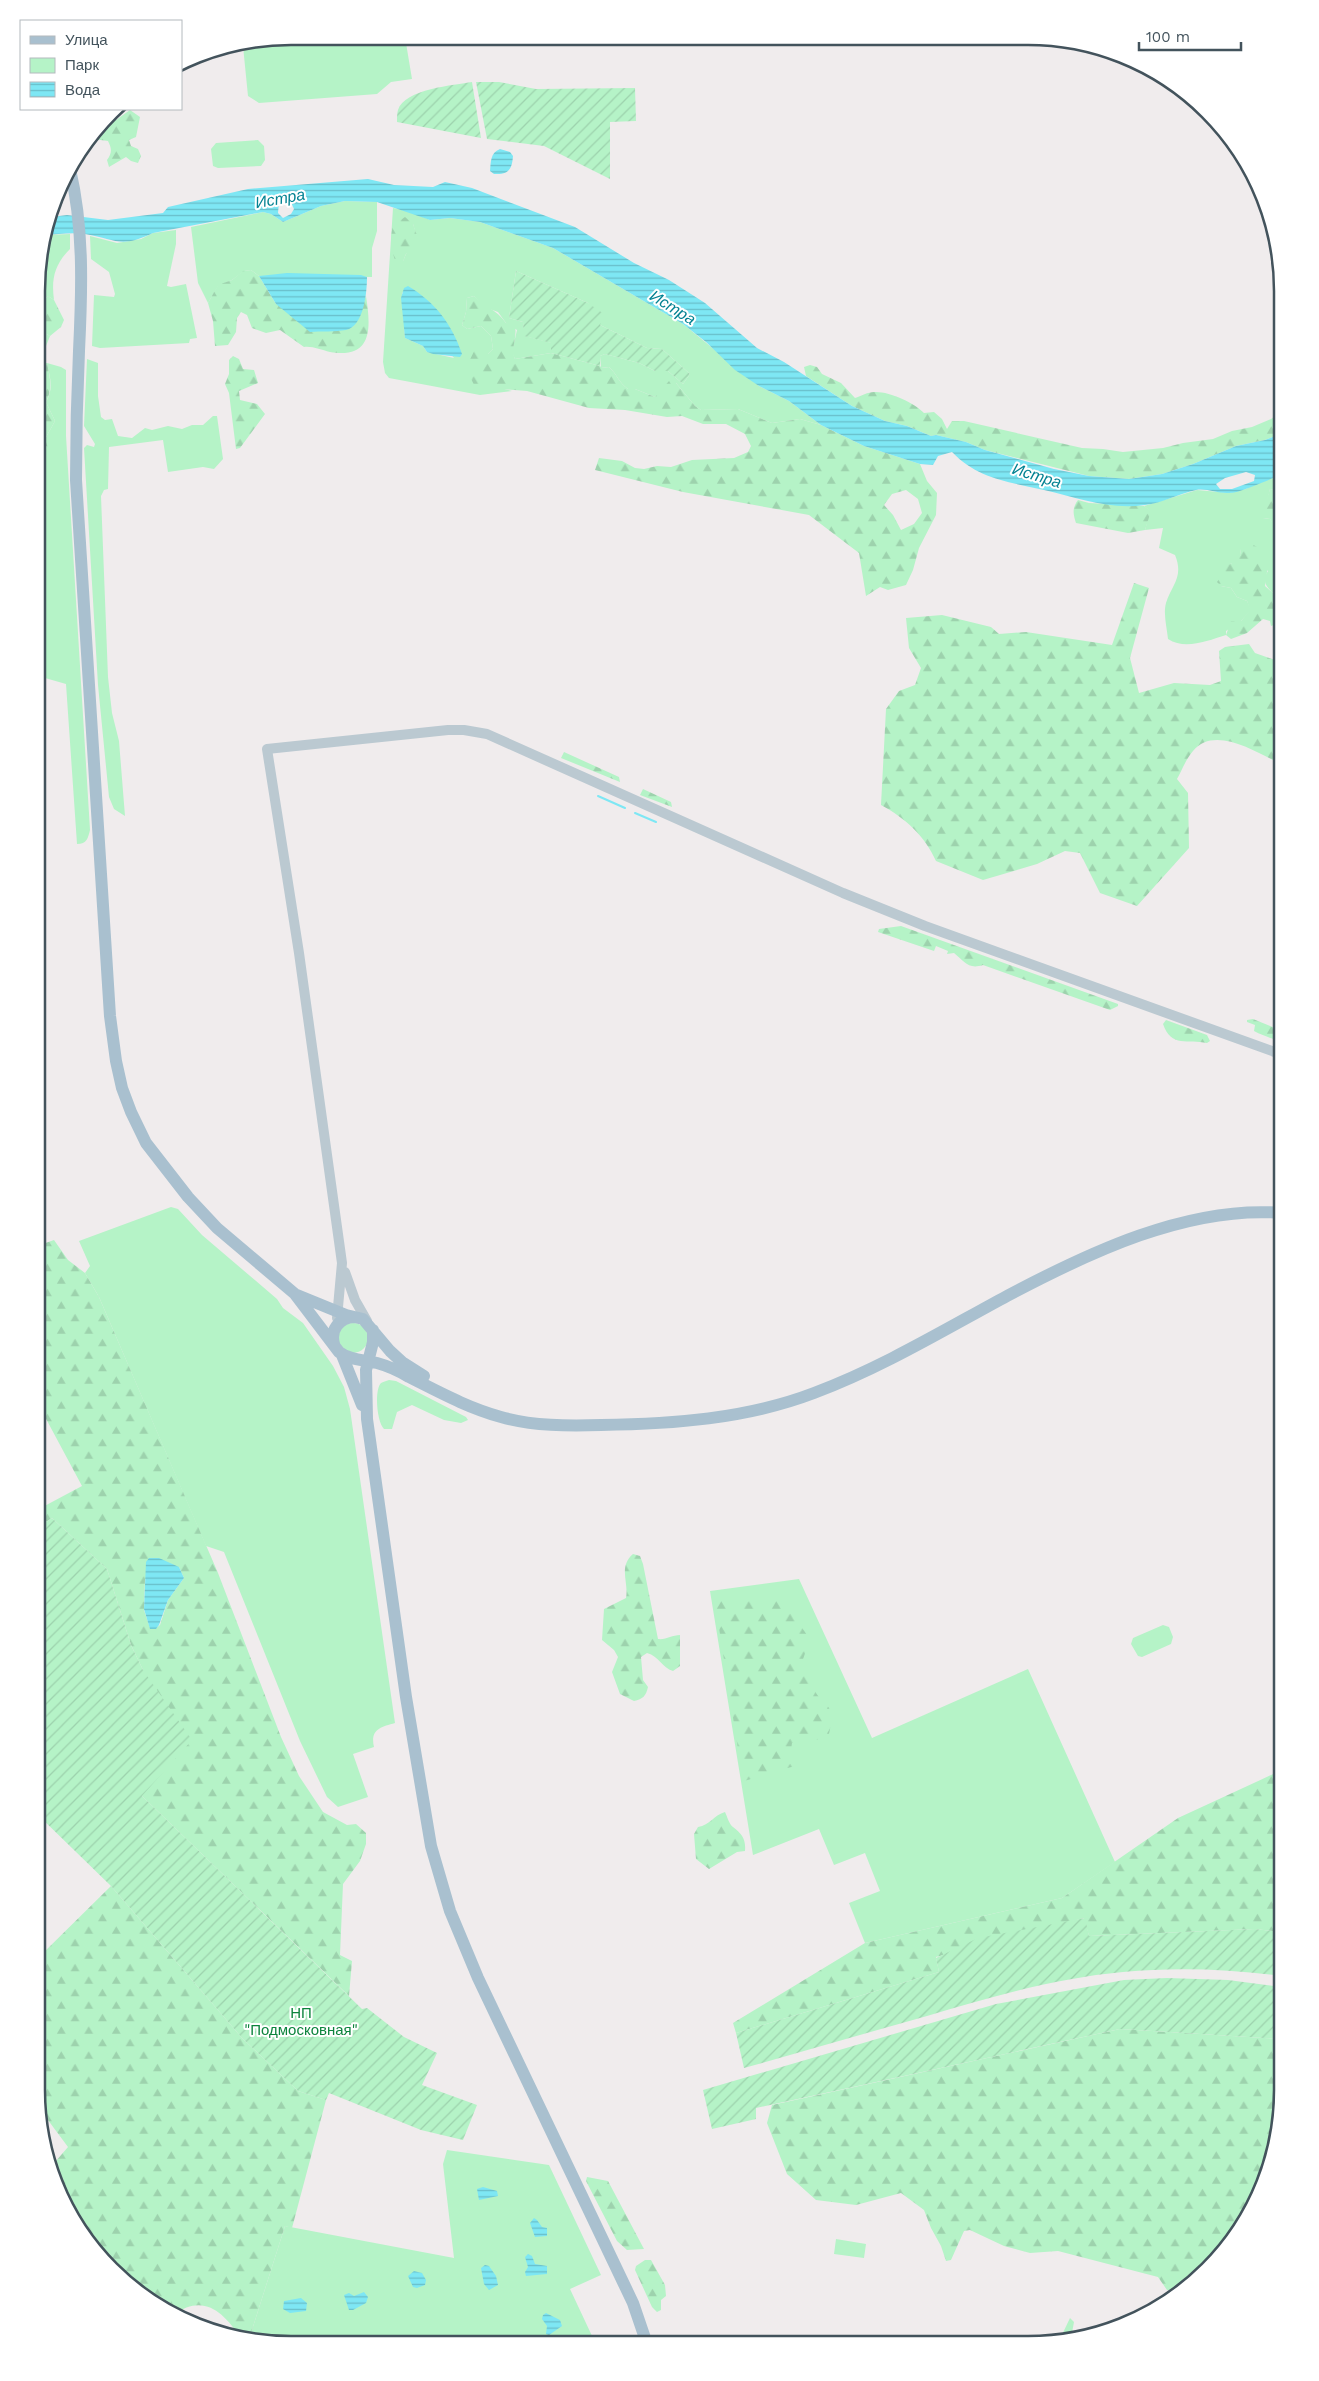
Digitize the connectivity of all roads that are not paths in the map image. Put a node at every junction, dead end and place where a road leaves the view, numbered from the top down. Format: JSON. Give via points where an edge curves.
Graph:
{"nodes":[{"id":1,"x":72,"y":179,"type":"edge"},
{"id":2,"x":1274,"y":1052,"type":"edge"},
{"id":3,"x":1274,"y":1206,"type":"edge"},
{"id":4,"x":1274,"y":1213,"type":"edge"},
{"id":5,"x":342,"y":1263,"type":"junction"},
{"id":6,"x":341,"y":1288,"type":"junction"},
{"id":7,"x":295,"y":1294,"type":"junction"},
{"id":8,"x":311,"y":1302,"type":"junction"},
{"id":9,"x":338,"y":1312,"type":"junction"},
{"id":10,"x":365,"y":1323,"type":"junction"},
{"id":11,"x":336,"y":1326,"type":"junction"},
{"id":12,"x":371,"y":1348,"type":"junction"},
{"id":13,"x":344,"y":1354,"type":"junction"},
{"id":14,"x":368,"y":1361,"type":"junction"},
{"id":15,"x":396,"y":1370,"type":"junction"},
{"id":16,"x":366,"y":1398,"type":"junction"},
{"id":17,"x":366,"y":1419,"type":"junction"},
{"id":18,"x":644,"y":2336,"type":"edge"}],
"edges":[{"from":1,"to":7,"type":"main road","via":[[81,236],[76,480],[110,1016],[116,1061],[131,1112],[146,1143],[164,1168],[217,1228]]},
{"from":2,"to":5,"type":"street","via":[[850,896],[487,734],[448,730],[267,749]]},
{"from":3,"to":10,"type":"main road","via":[[1224,1206],[1126,1232],[1047,1266],[844,1372],[789,1393],[727,1408],[595,1418],[543,1416],[503,1410],[472,1400],[415,1370],[390,1351]]},
{"from":4,"to":15,"type":"main road","via":[[1226,1215],[1129,1240],[1051,1274],[854,1376],[792,1401],[729,1416],[614,1425],[527,1422],[466,1406]]},
{"from":5,"to":6,"type":"street"},
{"from":5,"to":10,"type":"street"},
{"from":6,"to":8,"type":"street","via":[[332,1300]]},
{"from":6,"to":9,"type":"street"},
{"from":7,"to":8,"type":"main road"},
{"from":7,"to":13,"type":"main road"},
{"from":8,"to":9,"type":"main road"},
{"from":9,"to":10,"type":"main road"},
{"from":9,"to":11,"type":"street"},
{"from":10,"to":11,"type":"main road","via":[[344,1318]]},
{"from":10,"to":12,"type":"main road","via":[[374,1336]]},
{"from":11,"to":13,"type":"main road","via":[[332,1338]]},
{"from":12,"to":13,"type":"main road","via":[[363,1356]]},
{"from":12,"to":14,"type":"main road"},
{"from":13,"to":14,"type":"main road"},
{"from":13,"to":17,"type":"main road"},
{"from":14,"to":15,"type":"main road"},
{"from":14,"to":16,"type":"main road"},
{"from":15,"to":16,"type":"main road","via":[[376,1374]]},
{"from":16,"to":17,"type":"main road"},
{"from":17,"to":18,"type":"main road","via":[[420,1794],[444,1894],[478,1978],[626,2288]]}]}
